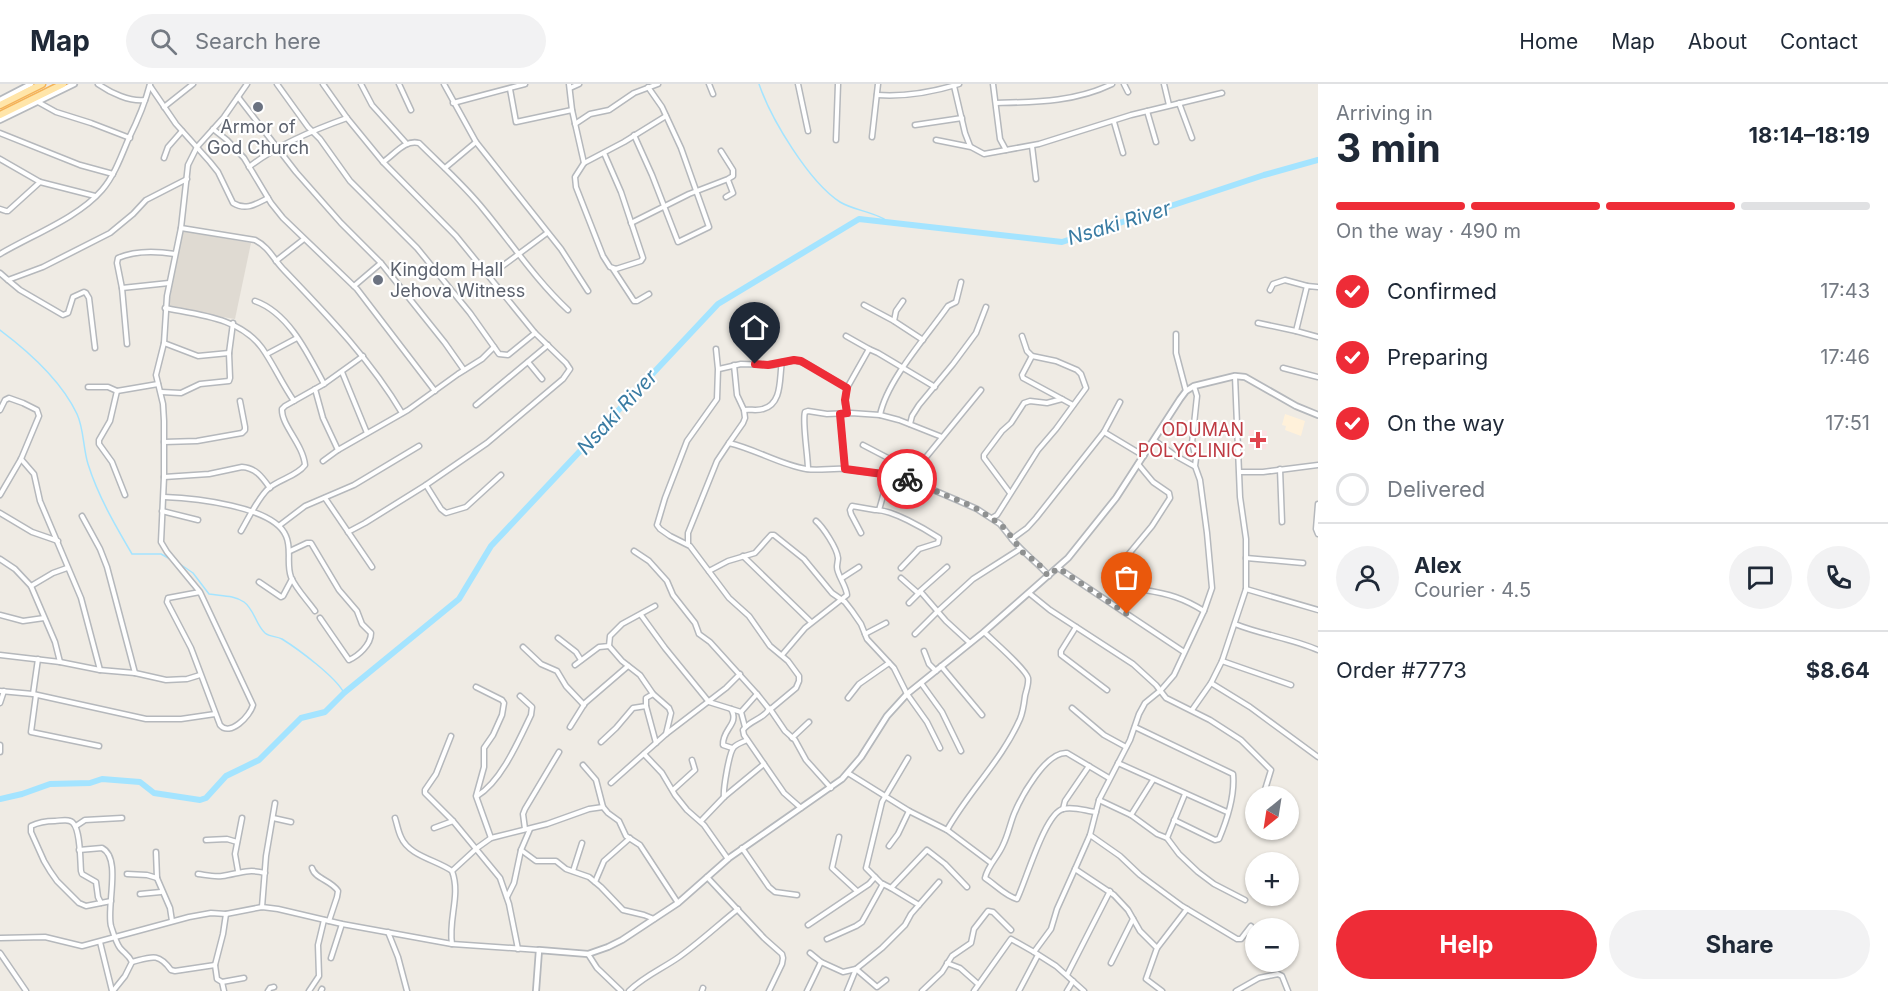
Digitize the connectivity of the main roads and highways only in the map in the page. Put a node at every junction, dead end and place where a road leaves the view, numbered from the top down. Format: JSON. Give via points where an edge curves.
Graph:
{"nodes":[{"id":1,"x":42,"y":84,"type":"edge"},
{"id":2,"x":63,"y":84,"type":"edge"},
{"id":3,"x":0,"y":105,"type":"edge"},
{"id":4,"x":0,"y":115,"type":"edge"}],
"edges":[{"from":1,"to":3,"type":"main road"},
{"from":2,"to":4,"type":"main road"}]}
